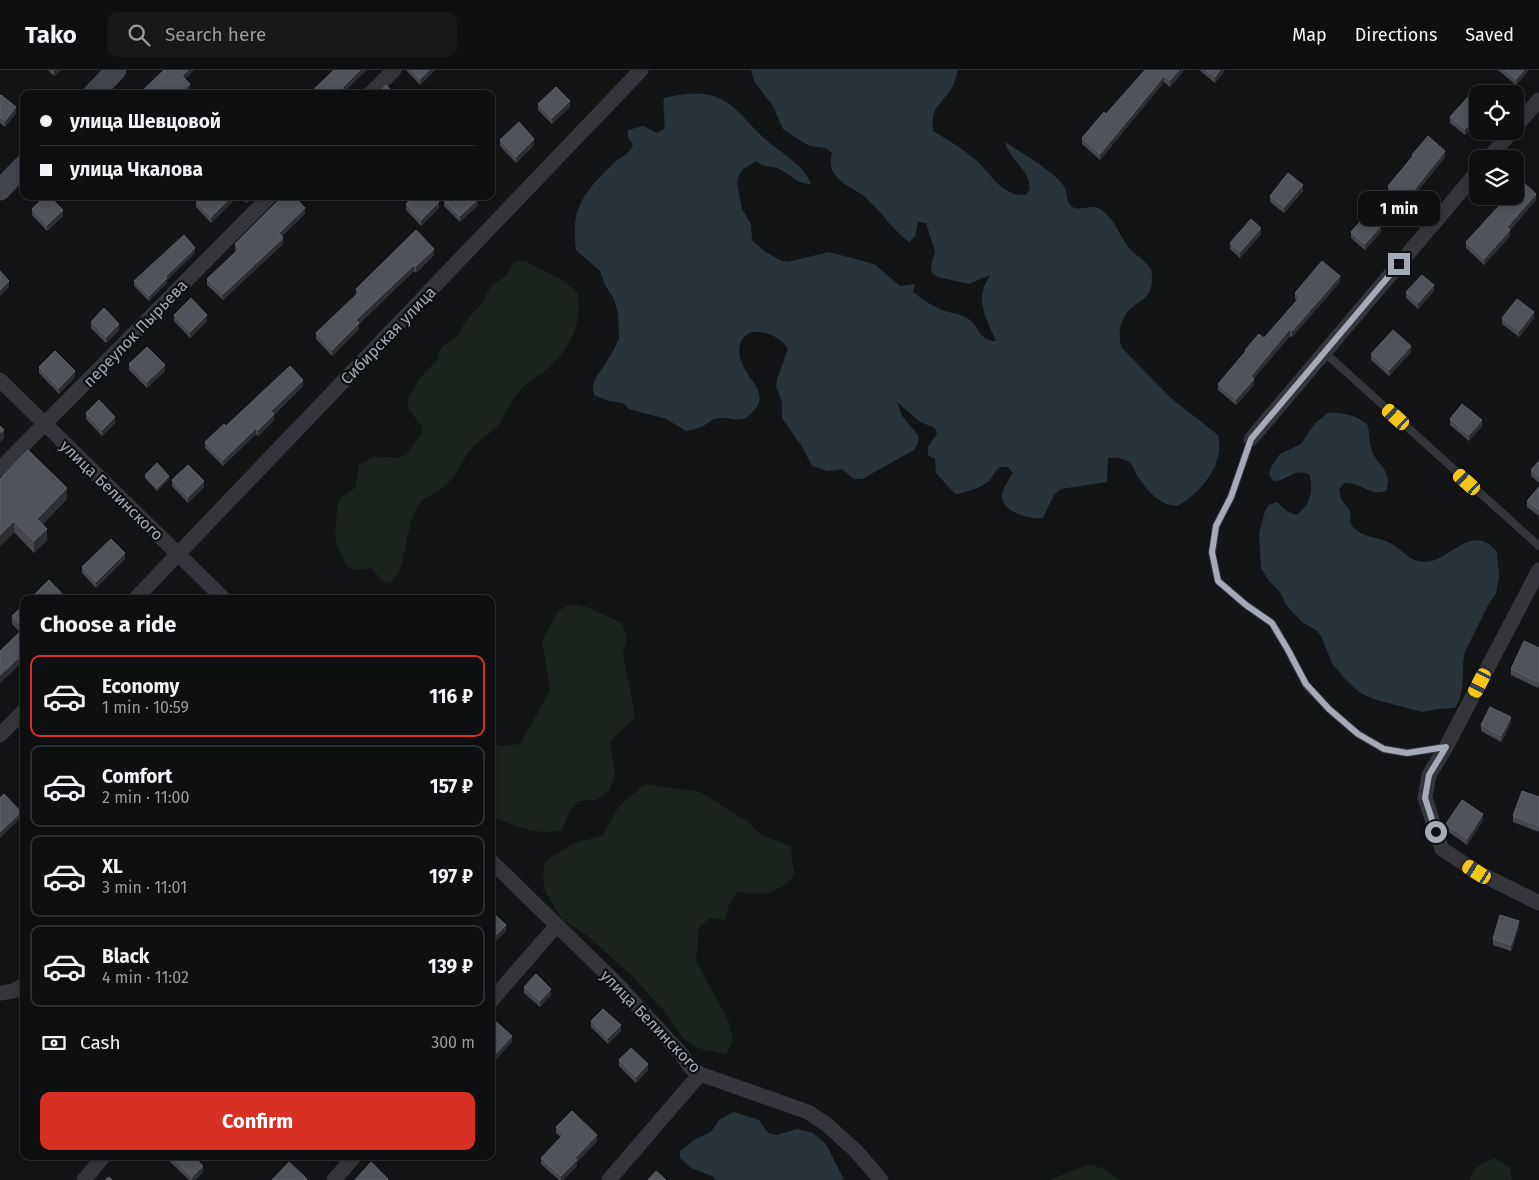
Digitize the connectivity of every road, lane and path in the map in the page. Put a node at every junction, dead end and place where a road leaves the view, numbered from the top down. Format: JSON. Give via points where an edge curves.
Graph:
{"nodes":[{"id":1,"x":116,"y":70,"type":"edge"},
{"id":2,"x":394,"y":70,"type":"edge"},
{"id":3,"x":641,"y":70,"type":"edge"},
{"id":4,"x":97,"y":90,"type":"edge"},
{"id":5,"x":374,"y":90,"type":"edge"},
{"id":6,"x":1539,"y":100,"type":"edge"},
{"id":7,"x":1524,"y":117,"type":"edge"},
{"id":8,"x":1504,"y":140,"type":"edge"},
{"id":9,"x":1496,"y":150,"type":"edge"},
{"id":10,"x":20,"y":169,"type":"edge"},
{"id":11,"x":1469,"y":182,"type":"edge"},
{"id":12,"x":0,"y":190,"type":"edge"},
{"id":13,"x":266,"y":200,"type":"edge"},
{"id":14,"x":1324,"y":352,"type":"junction"},
{"id":15,"x":0,"y":380,"type":"edge"},
{"id":16,"x":45,"y":425,"type":"junction"},
{"id":17,"x":1251,"y":439,"type":"joint"},
{"id":18,"x":0,"y":469,"type":"edge"},
{"id":19,"x":1539,"y":546,"type":"edge"},
{"id":20,"x":178,"y":554,"type":"junction"},
{"id":21,"x":1539,"y":570,"type":"edge"},
{"id":22,"x":139,"y":595,"type":"edge"},
{"id":23,"x":220,"y":595,"type":"edge"},
{"id":24,"x":20,"y":715,"type":"edge"},
{"id":25,"x":0,"y":735,"type":"edge"},
{"id":26,"x":1446,"y":747,"type":"junction"},
{"id":27,"x":495,"y":865,"type":"edge"},
{"id":28,"x":1539,"y":903,"type":"edge"},
{"id":29,"x":557,"y":925,"type":"junction"},
{"id":30,"x":20,"y":987,"type":"edge"},
{"id":31,"x":0,"y":993,"type":"edge"},
{"id":32,"x":495,"y":996,"type":"edge"},
{"id":33,"x":700,"y":1074,"type":"junction"},
{"id":34,"x":101,"y":1160,"type":"edge"},
{"id":35,"x":352,"y":1160,"type":"edge"},
{"id":36,"x":84,"y":1180,"type":"edge"},
{"id":37,"x":334,"y":1180,"type":"edge"},
{"id":38,"x":609,"y":1180,"type":"edge"},
{"id":39,"x":880,"y":1180,"type":"edge"}],
"edges":[{"from":1,"to":4,"type":"street"},
{"from":2,"to":5,"type":"street"},
{"from":3,"to":20,"type":"street","name":"Сибирская улица"},
{"from":6,"to":7,"type":"street"},
{"from":8,"to":9,"type":"street"},
{"from":10,"to":12,"type":"street"},
{"from":11,"to":14,"type":"street"},
{"from":13,"to":16,"type":"street","name":"переулок Пырьева"},
{"from":14,"to":17,"type":"street"},
{"from":14,"to":19,"type":"lane"},
{"from":15,"to":16,"type":"street","name":"улица Белинского"},
{"from":16,"to":18,"type":"street","name":"переулок Пырьева"},
{"from":16,"to":20,"type":"street","name":"улица Белинского"},
{"from":17,"to":26,"type":"lane","via":[[1231,497],[1216,526],[1212,552],[1218,581],[1272,623],[1306,684],[1358,734],[1384,749],[1407,753]]},
{"from":20,"to":22,"type":"street","name":"Сибирская улица"},
{"from":20,"to":23,"type":"street","name":"улица Белинского"},
{"from":21,"to":26,"type":"street"},
{"from":24,"to":25,"type":"street"},
{"from":26,"to":28,"type":"street","via":[[1429,775],[1425,798],[1442,850],[1477,872]]},
{"from":27,"to":29,"type":"street","name":"улица Белинского"},
{"from":29,"to":32,"type":"street"},
{"from":29,"to":33,"type":"street","name":"улица Белинского"},
{"from":30,"to":31,"type":"street"},
{"from":33,"to":38,"type":"street"},
{"from":33,"to":39,"type":"street","name":"улица Белинского","via":[[808,1112],[856,1151]]},
{"from":34,"to":36,"type":"street"},
{"from":35,"to":37,"type":"street"}]}
